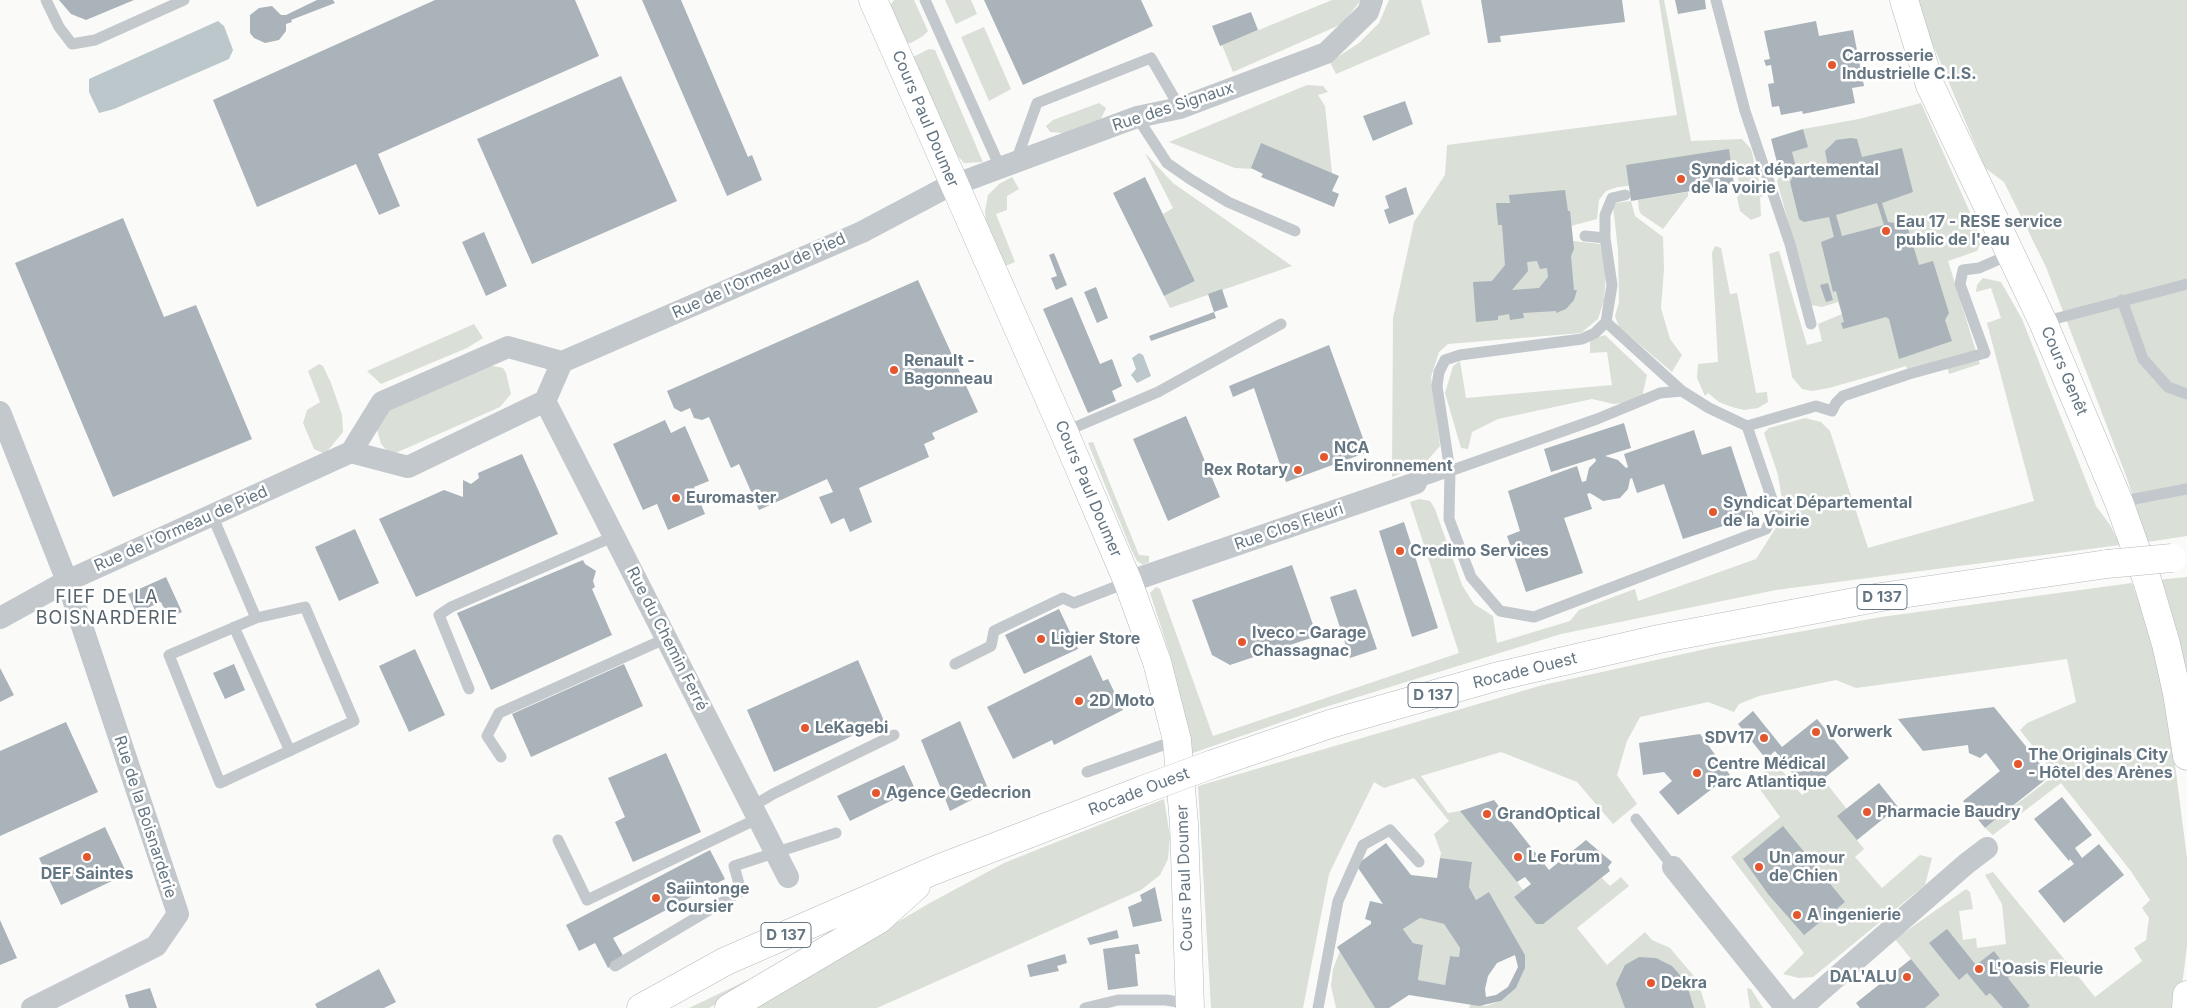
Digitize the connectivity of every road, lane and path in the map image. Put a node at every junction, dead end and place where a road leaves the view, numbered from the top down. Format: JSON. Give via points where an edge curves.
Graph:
{"nodes":[{"id":1,"x":46,"y":0,"type":"edge"},
{"id":2,"x":184,"y":0,"type":"edge"},
{"id":3,"x":873,"y":0,"type":"edge"},
{"id":4,"x":925,"y":0,"type":"edge"},
{"id":5,"x":1372,"y":0,"type":"edge"},
{"id":6,"x":1716,"y":0,"type":"edge"},
{"id":7,"x":1904,"y":0,"type":"edge"},
{"id":8,"x":1180,"y":108,"type":"junction"},
{"id":9,"x":1137,"y":117,"type":"junction"},
{"id":10,"x":1008,"y":164,"type":"junction"},
{"id":11,"x":953,"y":186,"type":"junction"},
{"id":12,"x":1625,"y":195,"type":"dead end"},
{"id":13,"x":1294,"y":231,"type":"dead end"},
{"id":14,"x":1585,"y":236,"type":"dead end"},
{"id":15,"x":1604,"y":238,"type":"junction"},
{"id":16,"x":2011,"y":254,"type":"junction"},
{"id":17,"x":2187,"y":284,"type":"edge"},
{"id":18,"x":2122,"y":300,"type":"junction"},
{"id":19,"x":1606,"y":322,"type":"junction"},
{"id":20,"x":2043,"y":322,"type":"junction"},
{"id":21,"x":1281,"y":324,"type":"dead end"},
{"id":22,"x":1811,"y":324,"type":"dead end"},
{"id":23,"x":562,"y":362,"type":"junction"},
{"id":24,"x":1682,"y":391,"type":"junction"},
{"id":25,"x":2187,"y":394,"type":"edge"},
{"id":26,"x":545,"y":400,"type":"junction"},
{"id":27,"x":0,"y":412,"type":"edge"},
{"id":28,"x":1747,"y":426,"type":"junction"},
{"id":29,"x":1064,"y":432,"type":"junction"},
{"id":30,"x":351,"y":452,"type":"junction"},
{"id":31,"x":1450,"y":471,"type":"junction"},
{"id":32,"x":1416,"y":483,"type":"joint"},
{"id":33,"x":2187,"y":489,"type":"edge"},
{"id":34,"x":2118,"y":502,"type":"junction"},
{"id":35,"x":212,"y":515,"type":"junction"},
{"id":36,"x":615,"y":536,"type":"junction"},
{"id":37,"x":2179,"y":558,"type":"edge"},
{"id":38,"x":67,"y":581,"type":"junction"},
{"id":39,"x":1128,"y":582,"type":"junction"},
{"id":40,"x":0,"y":618,"type":"edge"},
{"id":41,"x":256,"y":618,"type":"junction"},
{"id":42,"x":234,"y":627,"type":"junction"},
{"id":43,"x":667,"y":638,"type":"junction"},
{"id":44,"x":954,"y":664,"type":"dead end"},
{"id":45,"x":469,"y":689,"type":"dead end"},
{"id":46,"x":894,"y":735,"type":"dead end"},
{"id":47,"x":1177,"y":740,"type":"junction"},
{"id":48,"x":290,"y":751,"type":"junction"},
{"id":49,"x":2187,"y":756,"type":"edge"},
{"id":50,"x":501,"y":757,"type":"dead end"},
{"id":51,"x":1087,"y":772,"type":"dead end"},
{"id":52,"x":756,"y":812,"type":"junction"},
{"id":53,"x":1636,"y":819,"type":"dead end"},
{"id":54,"x":836,"y":833,"type":"dead end"},
{"id":55,"x":558,"y":840,"type":"dead end"},
{"id":56,"x":1987,"y":848,"type":"dead end"},
{"id":57,"x":776,"y":851,"type":"junction"},
{"id":58,"x":1419,"y":862,"type":"dead end"},
{"id":59,"x":1673,"y":867,"type":"joint"},
{"id":60,"x":934,"y":870,"type":"junction"},
{"id":61,"x":788,"y":878,"type":"dead end"},
{"id":62,"x":614,"y":966,"type":"dead end"},
{"id":63,"x":2187,"y":995,"type":"edge"},
{"id":64,"x":1190,"y":1006,"type":"edge"},
{"id":65,"x":32,"y":1008,"type":"edge"},
{"id":66,"x":641,"y":1008,"type":"edge"},
{"id":67,"x":729,"y":1008,"type":"edge"},
{"id":68,"x":1085,"y":1008,"type":"edge"},
{"id":69,"x":1318,"y":1008,"type":"edge"},
{"id":70,"x":1786,"y":1008,"type":"edge"},
{"id":71,"x":1801,"y":1008,"type":"edge"},
{"id":72,"x":2186,"y":1008,"type":"edge"}],
"edges":[{"from":1,"to":2,"type":"lane","via":[[59,27],[72,44],[95,40]]},
{"from":3,"to":11,"type":"main road","name":"Cours Paul Doumer"},
{"from":4,"to":10,"type":"lane"},
{"from":5,"to":8,"type":"street","name":"Rue des Signaux","via":[[1368,12],[1326,53]]},
{"from":6,"to":22,"type":"lane","via":[[1745,111],[1790,244]]},
{"from":7,"to":16,"type":"main road","name":"Cours Genêt","via":[[1930,85]]},
{"from":8,"to":9,"type":"street","name":"Rue des Signaux"},
{"from":8,"to":10,"type":"lane","via":[[1151,58],[1037,103]]},
{"from":9,"to":10,"type":"street","name":"Rue des Signaux"},
{"from":9,"to":13,"type":"lane","via":[[1167,163],[1190,180],[1228,202]]},
{"from":10,"to":11,"type":"street","name":"Rue des Signaux"},
{"from":11,"to":23,"type":"street","name":"Rue de l'Ormeau de Pied","via":[[862,232]]},
{"from":11,"to":29,"type":"main road","name":"Cours Paul Doumer"},
{"from":12,"to":15,"type":"lane","via":[[1612,198],[1605,215]]},
{"from":14,"to":15,"type":"lane"},
{"from":15,"to":19,"type":"lane","via":[[1612,285]]},
{"from":16,"to":20,"type":"main road","name":"Cours Genêt"},
{"from":16,"to":28,"type":"lane","via":[[1979,268],[1963,270],[1960,284],[1984,353],[1843,396],[1832,411],[1816,406]]},
{"from":17,"to":18,"type":"lane"},
{"from":18,"to":20,"type":"lane"},
{"from":18,"to":25,"type":"lane","via":[[2143,358],[2168,387]]},
{"from":19,"to":24,"type":"lane"},
{"from":19,"to":31,"type":"lane","via":[[1595,333],[1582,339],[1460,355],[1445,360],[1437,386]]},
{"from":20,"to":34,"type":"main road","name":"Cours Genêt"},
{"from":21,"to":29,"type":"lane","via":[[1158,392]]},
{"from":23,"to":26,"type":"street"},
{"from":23,"to":30,"type":"street","via":[[508,347],[382,402]]},
{"from":24,"to":28,"type":"lane"},
{"from":24,"to":31,"type":"lane","name":"Rue Clos Fleuri","via":[[1660,393]]},
{"from":26,"to":30,"type":"street","via":[[408,467]]},
{"from":26,"to":36,"type":"street","name":"Rue du Chemin Ferré"},
{"from":27,"to":38,"type":"street"},
{"from":28,"to":31,"type":"lane","via":[[1776,511],[1766,529],[1534,617],[1500,612],[1471,577],[1448,519]]},
{"from":29,"to":39,"type":"main road","name":"Cours Paul Doumer"},
{"from":30,"to":35,"type":"street","name":"Rue de l'Ormeau de Pied"},
{"from":31,"to":32,"type":"lane","name":"Rue Clos Fleuri"},
{"from":32,"to":39,"type":"street","name":"Rue Clos Fleuri"},
{"from":33,"to":34,"type":"lane"},
{"from":34,"to":49,"type":"main road","name":"Cours Genêt","via":[[2166,644]]},
{"from":35,"to":38,"type":"street","name":"Rue de l'Ormeau de Pied"},
{"from":35,"to":41,"type":"lane"},
{"from":36,"to":43,"type":"street","name":"Rue du Chemin Ferré"},
{"from":36,"to":45,"type":"lane","via":[[439,615]]},
{"from":37,"to":60,"type":"main road","name":"Rocade Ouest","number":"D 137","bridge":true,"via":[[2107,564],[1881,597],[1660,639],[1486,680],[1330,724],[1210,765]]},
{"from":38,"to":40,"type":"street","name":"Rue de l'Ormeau de Pied"},
{"from":38,"to":65,"type":"street","name":"Rue de la Boisnarderie","via":[[178,914],[156,946]]},
{"from":39,"to":44,"type":"lane","via":[[1074,603],[1063,598],[994,631],[991,646]]},
{"from":39,"to":47,"type":"main road","name":"Cours Paul Doumer","via":[[1157,662]]},
{"from":41,"to":42,"type":"lane"},
{"from":41,"to":48,"type":"lane","via":[[305,607],[354,721]]},
{"from":42,"to":48,"type":"lane"},
{"from":42,"to":48,"type":"lane","via":[[169,655],[220,783]]},
{"from":43,"to":50,"type":"lane","via":[[499,713],[487,736]]},
{"from":43,"to":52,"type":"street","name":"Rue du Chemin Ferré"},
{"from":46,"to":52,"type":"lane","via":[[773,794]]},
{"from":47,"to":51,"type":"lane"},
{"from":47,"to":64,"type":"main road","name":"Cours Paul Doumer","via":[[1184,824]]},
{"from":52,"to":55,"type":"lane","via":[[587,900]]},
{"from":52,"to":57,"type":"street","name":"Rue du Chemin Ferré"},
{"from":53,"to":59,"type":"lane"},
{"from":54,"to":57,"type":"lane"},
{"from":56,"to":71,"type":"street"},
{"from":57,"to":61,"type":"street","name":"Rue du Chemin Ferré"},
{"from":57,"to":62,"type":"lane","via":[[734,866],[741,891]]},
{"from":58,"to":69,"type":"lane","via":[[1390,830],[1363,845],[1338,901]]},
{"from":59,"to":70,"type":"street"},
{"from":60,"to":66,"type":"main road","name":"Rocade Ouest","number":"D 137","via":[[726,961]]},
{"from":60,"to":67,"type":"main road","number":"D 137","via":[[878,920]]},
{"from":63,"to":72,"type":"main road"},
{"from":64,"to":68,"type":"lane","via":[[1166,1000],[1118,1000]]}]}
